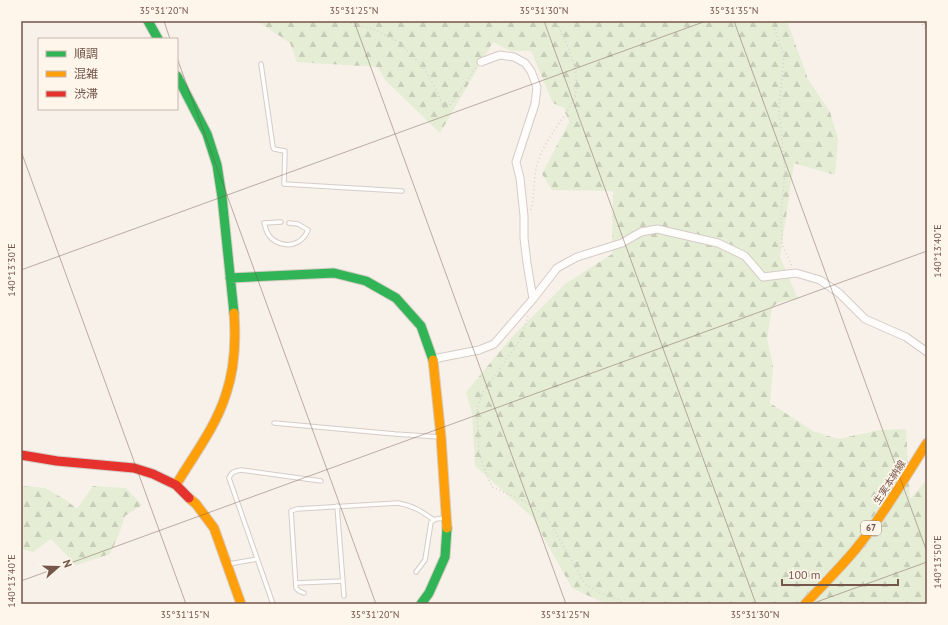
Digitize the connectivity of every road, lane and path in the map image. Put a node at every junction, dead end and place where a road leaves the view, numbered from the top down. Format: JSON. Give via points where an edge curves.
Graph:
{"nodes":[{"id":1,"x":148,"y":21,"type":"edge"},
{"id":2,"x":343,"y":21,"type":"edge"},
{"id":3,"x":555,"y":21,"type":"edge"},
{"id":4,"x":772,"y":21,"type":"edge"},
{"id":5,"x":920,"y":21,"type":"edge"},
{"id":6,"x":927,"y":32,"type":"edge"},
{"id":7,"x":157,"y":38,"type":"edge"},
{"id":8,"x":481,"y":62,"type":"joint"},
{"id":9,"x":261,"y":64,"type":"dead end"},
{"id":10,"x":178,"y":78,"type":"edge"},
{"id":11,"x":402,"y":191,"type":"dead end"},
{"id":12,"x":524,"y":216,"type":"junction"},
{"id":13,"x":281,"y":222,"type":"dead end"},
{"id":14,"x":290,"y":223,"type":"dead end"},
{"id":15,"x":796,"y":273,"type":"junction"},
{"id":16,"x":230,"y":278,"type":"junction"},
{"id":17,"x":533,"y":299,"type":"junction"},
{"id":18,"x":529,"y":312,"type":"dead end"},
{"id":19,"x":927,"y":352,"type":"edge"},
{"id":20,"x":433,"y":359,"type":"junction"},
{"id":21,"x":274,"y":422,"type":"dead end"},
{"id":22,"x":440,"y":437,"type":"junction"},
{"id":23,"x":927,"y":443,"type":"edge"},
{"id":24,"x":21,"y":455,"type":"edge"},
{"id":25,"x":321,"y":481,"type":"dead end"},
{"id":26,"x":176,"y":485,"type":"junction"},
{"id":27,"x":337,"y":506,"type":"junction"},
{"id":28,"x":446,"y":518,"type":"junction"},
{"id":29,"x":434,"y":520,"type":"junction"},
{"id":30,"x":257,"y":559,"type":"junction"},
{"id":31,"x":227,"y":565,"type":"junction"},
{"id":32,"x":416,"y":572,"type":"dead end"},
{"id":33,"x":343,"y":581,"type":"junction"},
{"id":34,"x":296,"y":583,"type":"junction"},
{"id":35,"x":304,"y":593,"type":"dead end"},
{"id":36,"x":344,"y":596,"type":"dead end"},
{"id":37,"x":241,"y":604,"type":"edge"},
{"id":38,"x":273,"y":604,"type":"edge"},
{"id":39,"x":421,"y":604,"type":"edge"},
{"id":40,"x":623,"y":604,"type":"edge"},
{"id":41,"x":804,"y":604,"type":"edge"}],
"edges":[{"from":1,"to":7,"type":"street"},
{"from":2,"to":8,"type":"path","via":[[373,29],[398,42],[423,66],[444,108],[450,105]]},
{"from":3,"to":12,"type":"path","via":[[565,38],[577,88],[574,100],[537,165],[531,210]]},
{"from":4,"to":15,"type":"path","via":[[784,56],[779,110],[785,173],[781,213],[782,244]]},
{"from":5,"to":6,"type":"path"},
{"from":8,"to":12,"type":"street","via":[[500,55],[514,57],[531,71],[537,87],[535,104],[516,162]]},
{"from":9,"to":11,"type":"lane","via":[[272,147],[274,150],[285,151],[284,184]]},
{"from":10,"to":16,"type":"street","via":[[202,122],[219,173]]},
{"from":12,"to":17,"type":"street","via":[[524,238]]},
{"from":13,"to":14,"type":"lane","via":[[264,223],[272,239],[280,244],[289,245],[304,237],[308,230]]},
{"from":15,"to":17,"type":"street","via":[[763,278],[745,256],[718,243],[657,229],[641,232],[622,243],[577,257],[557,268]]},
{"from":15,"to":19,"type":"street","via":[[827,284],[865,319],[906,337]]},
{"from":16,"to":20,"type":"street","via":[[334,273],[366,281],[396,298],[420,326]]},
{"from":16,"to":26,"type":"street","via":[[235,342],[226,395],[213,423]]},
{"from":17,"to":20,"type":"street","via":[[494,344],[479,350]]},
{"from":18,"to":40,"type":"path","via":[[521,339],[484,392],[477,408],[482,463],[492,488],[526,502],[548,519],[585,584]]},
{"from":20,"to":22,"type":"street"},
{"from":21,"to":22,"type":"lane"},
{"from":22,"to":28,"type":"street"},
{"from":23,"to":41,"type":"street","name":"生実本納線","number":"67","via":[[856,549]]},
{"from":24,"to":26,"type":"street","via":[[134,468]]},
{"from":25,"to":30,"type":"lane","via":[[241,470],[230,475]]},
{"from":26,"to":31,"type":"street","via":[[196,504],[214,528]]},
{"from":27,"to":29,"type":"lane","via":[[398,503],[422,511]]},
{"from":27,"to":33,"type":"lane"},
{"from":27,"to":34,"type":"lane","via":[[291,511]]},
{"from":28,"to":29,"type":"lane"},
{"from":28,"to":39,"type":"street","via":[[445,558]]},
{"from":29,"to":32,"type":"lane","via":[[431,522],[425,560]]},
{"from":30,"to":31,"type":"lane"},
{"from":30,"to":38,"type":"lane"},
{"from":31,"to":37,"type":"street"},
{"from":33,"to":34,"type":"lane"},
{"from":33,"to":36,"type":"lane"},
{"from":34,"to":35,"type":"lane","via":[[296,588]]}]}
